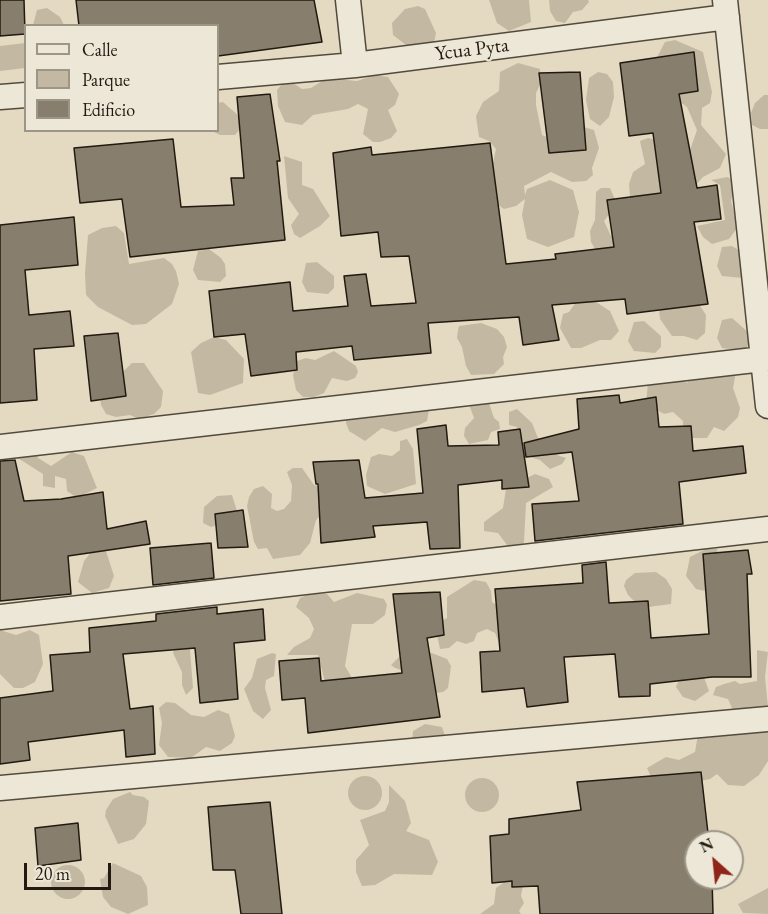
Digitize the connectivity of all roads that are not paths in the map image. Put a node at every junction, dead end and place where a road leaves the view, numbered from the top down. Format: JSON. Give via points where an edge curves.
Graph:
{"nodes":[{"id":1,"x":348,"y":0,"type":"edge"},
{"id":2,"x":726,"y":9,"type":"edge"},
{"id":3,"x":356,"y":64,"type":"junction"},
{"id":4,"x":219,"y":77,"type":"edge"},
{"id":5,"x":24,"y":95,"type":"edge"},
{"id":6,"x":0,"y":97,"type":"edge"},
{"id":7,"x":763,"y":359,"type":"junction"},
{"id":8,"x":768,"y":406,"type":"edge"},
{"id":9,"x":0,"y":447,"type":"edge"},
{"id":10,"x":768,"y":529,"type":"edge"},
{"id":11,"x":0,"y":617,"type":"edge"},
{"id":12,"x":768,"y":719,"type":"edge"},
{"id":13,"x":0,"y":788,"type":"edge"}],
"edges":[{"from":1,"to":3,"type":"street"},
{"from":2,"to":3,"type":"street","name":"Ycua Pyta"},
{"from":2,"to":7,"type":"street"},
{"from":3,"to":4,"type":"street","name":"Ycua Pyta"},
{"from":5,"to":6,"type":"street"},
{"from":7,"to":8,"type":"street"},
{"from":7,"to":9,"type":"street"},
{"from":10,"to":11,"type":"street"},
{"from":12,"to":13,"type":"street"}]}
